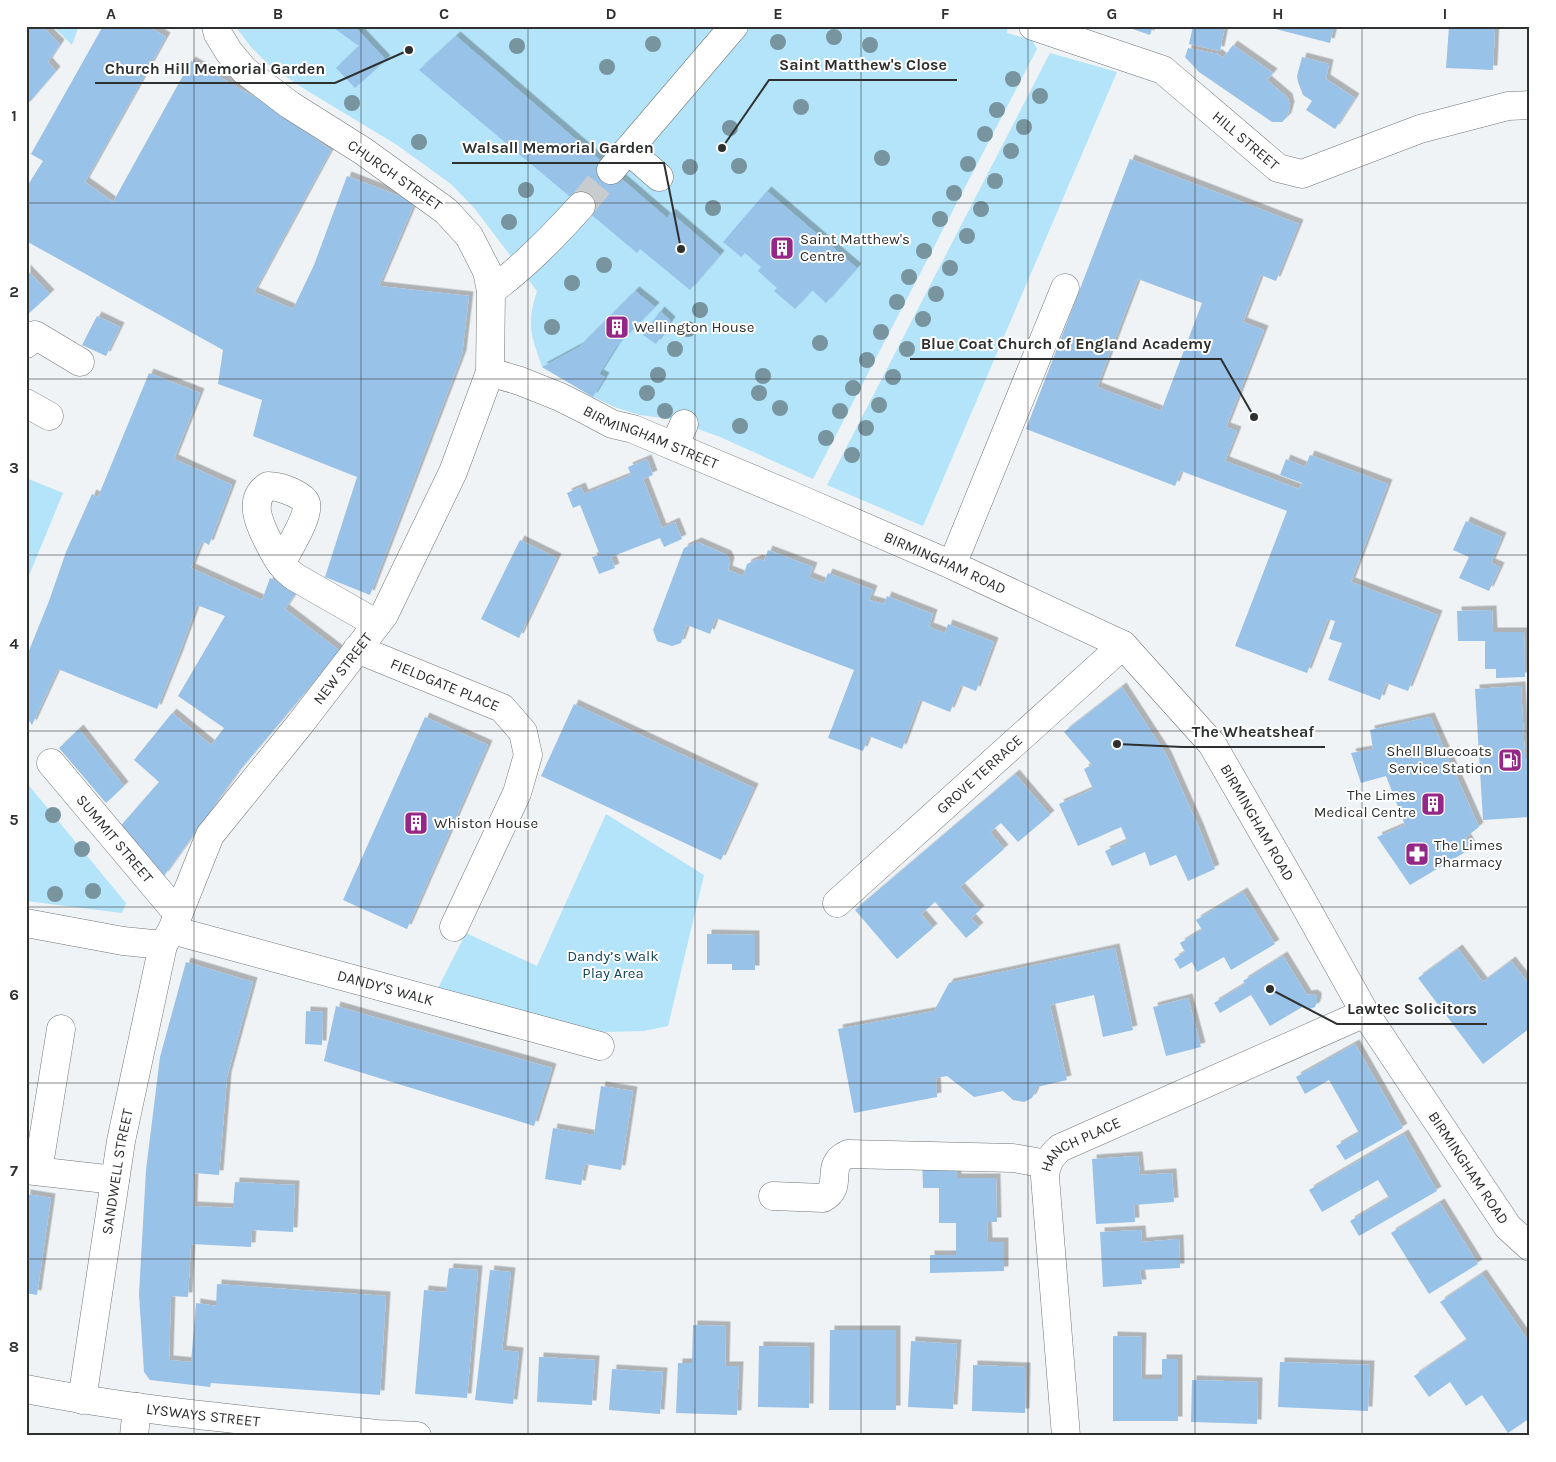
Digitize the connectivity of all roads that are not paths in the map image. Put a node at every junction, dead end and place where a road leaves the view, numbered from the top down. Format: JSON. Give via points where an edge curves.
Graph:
{"nodes":[{"id":1,"x":216,"y":26,"type":"edge"},
{"id":2,"x":734,"y":26,"type":"edge"},
{"id":3,"x":1047,"y":28,"type":"edge"},
{"id":4,"x":1530,"y":105,"type":"edge"},
{"id":5,"x":659,"y":177,"type":"dead end"},
{"id":6,"x":581,"y":206,"type":"tunnel mouth"},
{"id":7,"x":1065,"y":288,"type":"dead end"},
{"id":8,"x":491,"y":291,"type":"junction"},
{"id":9,"x":26,"y":344,"type":"edge"},
{"id":10,"x":80,"y":362,"type":"dead end"},
{"id":11,"x":490,"y":372,"type":"junction"},
{"id":12,"x":810,"y":504,"type":"joint"},
{"id":13,"x":281,"y":564,"type":"dead end"},
{"id":14,"x":952,"y":564,"type":"junction"},
{"id":15,"x":377,"y":624,"type":"junction"},
{"id":16,"x":1123,"y":644,"type":"junction"},
{"id":17,"x":357,"y":649,"type":"junction"},
{"id":18,"x":51,"y":763,"type":"dead end"},
{"id":19,"x":838,"y":903,"type":"dead end"},
{"id":20,"x":26,"y":923,"type":"edge"},
{"id":21,"x":454,"y":926,"type":"dead end"},
{"id":22,"x":171,"y":930,"type":"junction"},
{"id":23,"x":1365,"y":1014,"type":"junction"},
{"id":24,"x":61,"y":1029,"type":"dead end"},
{"id":25,"x":600,"y":1046,"type":"dead end"},
{"id":26,"x":1047,"y":1164,"type":"junction"},
{"id":27,"x":32,"y":1170,"type":"edge"},
{"id":28,"x":115,"y":1180,"type":"junction"},
{"id":29,"x":773,"y":1196,"type":"dead end"},
{"id":30,"x":1530,"y":1247,"type":"edge"},
{"id":31,"x":26,"y":1389,"type":"edge"},
{"id":32,"x":82,"y":1400,"type":"junction"},
{"id":33,"x":137,"y":1407,"type":"junction"},
{"id":34,"x":134,"y":1436,"type":"edge"},
{"id":35,"x":417,"y":1436,"type":"edge"},
{"id":36,"x":1066,"y":1436,"type":"edge"}],
"edges":[{"from":1,"to":8,"type":"street","name":"CHURCH STREET","via":[[229,52],[244,70],[446,211],[469,236],[487,271]]},
{"from":2,"to":5,"type":"street","via":[[619,160]]},
{"from":3,"to":4,"type":"street","name":"HILL STREET","via":[[1162,70],[1278,168],[1302,174],[1420,129],[1508,106]]},
{"from":6,"to":8,"type":"street","via":[[545,245]]},
{"from":7,"to":14,"type":"street"},
{"from":8,"to":11,"type":"street","name":"CHURCH STREET"},
{"from":9,"to":10,"type":"street","via":[[35,335]]},
{"from":11,"to":12,"type":"street","name":"BIRMINGHAM STREET","via":[[560,397],[612,424],[632,430],[679,435]]},
{"from":11,"to":15,"type":"street","name":"NEW STREET","via":[[453,472]]},
{"from":12,"to":14,"type":"street","name":"BIRMINGHAM ROAD"},
{"from":13,"to":15,"type":"street","via":[[295,577]]},
{"from":14,"to":16,"type":"street","name":"BIRMINGHAM ROAD"},
{"from":15,"to":17,"type":"street","name":"NEW STREET"},
{"from":16,"to":19,"type":"street","name":"GROVE TERRACE"},
{"from":16,"to":23,"type":"street","name":"BIRMINGHAM ROAD","via":[[1212,744]]},
{"from":17,"to":21,"type":"street","name":"FIELDGATE PLACE","via":[[502,708],[523,732],[528,755],[517,793]]},
{"from":17,"to":22,"type":"street","name":"NEW STREET","via":[[210,835]]},
{"from":18,"to":22,"type":"street","name":"SUMMIT STREET"},
{"from":20,"to":22,"type":"street","name":"DANDY'S WALK","via":[[123,941]]},
{"from":22,"to":25,"type":"street","name":"DANDY'S WALK"},
{"from":22,"to":28,"type":"street","name":"SANDWELL STREET","via":[[121,1141]]},
{"from":23,"to":26,"type":"street","name":"HANCH PLACE","via":[[1060,1148]]},
{"from":23,"to":30,"type":"street","name":"BIRMINGHAM ROAD","via":[[1508,1227]]},
{"from":24,"to":27,"type":"street"},
{"from":26,"to":29,"type":"street","via":[[1013,1158],[848,1154],[838,1160],[834,1185],[827,1196]]},
{"from":26,"to":36,"type":"street","name":"HANCH PLACE","via":[[1044,1177]]},
{"from":27,"to":28,"type":"street"},
{"from":28,"to":32,"type":"street","name":"SANDWELL STREET"},
{"from":31,"to":32,"type":"street","name":"LYSWAYS STREET"},
{"from":32,"to":33,"type":"street","name":"LYSWAYS STREET"},
{"from":33,"to":34,"type":"street"},
{"from":33,"to":35,"type":"street","name":"LYSWAYS STREET"}]}
